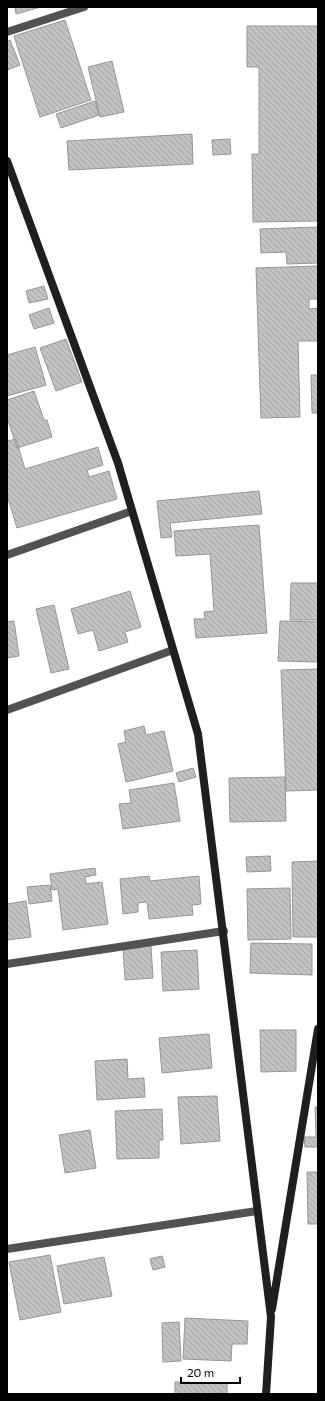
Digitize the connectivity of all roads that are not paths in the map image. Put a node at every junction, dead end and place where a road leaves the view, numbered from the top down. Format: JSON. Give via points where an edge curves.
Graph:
{"nodes":[{"id":1,"x":84,"y":7,"type":"edge"},
{"id":2,"x":7,"y":32,"type":"edge"},
{"id":3,"x":7,"y":161,"type":"edge"},
{"id":4,"x":132,"y":511,"type":"junction"},
{"id":5,"x":7,"y":555,"type":"edge"},
{"id":6,"x":173,"y":650,"type":"junction"},
{"id":7,"x":7,"y":710,"type":"edge"},
{"id":8,"x":224,"y":931,"type":"junction"},
{"id":9,"x":7,"y":964,"type":"edge"},
{"id":10,"x":318,"y":1029,"type":"edge"},
{"id":11,"x":257,"y":1212,"type":"junction"},
{"id":12,"x":7,"y":1249,"type":"edge"},
{"id":13,"x":271,"y":1317,"type":"junction"},
{"id":14,"x":266,"y":1394,"type":"edge"}],
"edges":[{"from":1,"to":2,"type":"street"},
{"from":3,"to":4,"type":"street","via":[[118,463]]},
{"from":4,"to":5,"type":"street"},
{"from":4,"to":6,"type":"street"},
{"from":6,"to":7,"type":"street"},
{"from":6,"to":8,"type":"street","via":[[202,754]]},
{"from":8,"to":9,"type":"street"},
{"from":8,"to":11,"type":"street"},
{"from":10,"to":13,"type":"street"},
{"from":11,"to":12,"type":"street"},
{"from":11,"to":13,"type":"street"},
{"from":13,"to":14,"type":"street"}]}
